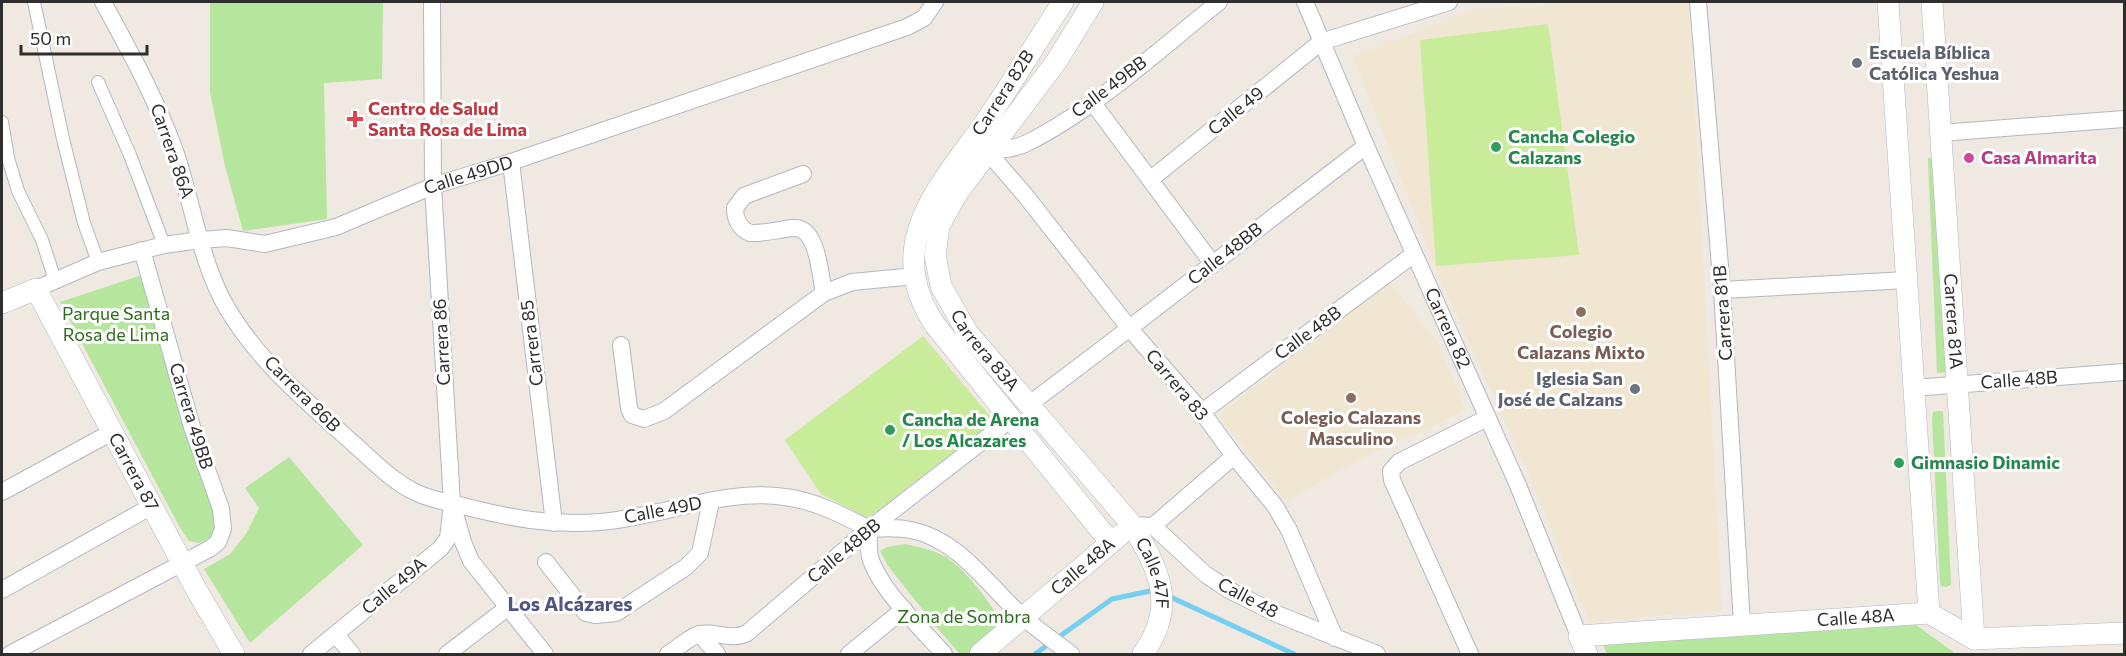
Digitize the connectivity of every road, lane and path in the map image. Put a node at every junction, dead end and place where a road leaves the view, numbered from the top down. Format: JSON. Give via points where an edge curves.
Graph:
{"nodes":[{"id":1,"x":34,"y":2,"type":"edge"},
{"id":2,"x":103,"y":2,"type":"edge"},
{"id":3,"x":432,"y":2,"type":"edge"},
{"id":4,"x":1063,"y":2,"type":"edge"},
{"id":5,"x":1093,"y":2,"type":"edge"},
{"id":6,"x":1219,"y":2,"type":"edge"},
{"id":7,"x":1305,"y":2,"type":"edge"},
{"id":8,"x":1449,"y":2,"type":"edge"},
{"id":9,"x":1698,"y":2,"type":"edge"},
{"id":10,"x":1888,"y":2,"type":"edge"},
{"id":11,"x":1932,"y":2,"type":"edge"},
{"id":12,"x":933,"y":6,"type":"edge"},
{"id":13,"x":1321,"y":42,"type":"junction"},
{"id":14,"x":98,"y":82,"type":"dead end"},
{"id":15,"x":1093,"y":103,"type":"junction"},
{"id":16,"x":2124,"y":119,"type":"edge"},
{"id":17,"x":2,"y":122,"type":"edge"},
{"id":18,"x":1940,"y":133,"type":"junction"},
{"id":19,"x":1366,"y":146,"type":"junction"},
{"id":20,"x":987,"y":151,"type":"junction"},
{"id":21,"x":511,"y":162,"type":"junction"},
{"id":22,"x":803,"y":174,"type":"dead end"},
{"id":23,"x":1151,"y":179,"type":"junction"},
{"id":24,"x":940,"y":182,"type":"joint"},
{"id":25,"x":433,"y":186,"type":"junction"},
{"id":26,"x":200,"y":240,"type":"junction"},
{"id":27,"x":164,"y":245,"type":"junction"},
{"id":28,"x":142,"y":250,"type":"junction"},
{"id":29,"x":1414,"y":254,"type":"junction"},
{"id":30,"x":98,"y":262,"type":"junction"},
{"id":31,"x":1212,"y":263,"type":"junction"},
{"id":32,"x":915,"y":276,"type":"junction"},
{"id":33,"x":55,"y":280,"type":"junction"},
{"id":34,"x":1907,"y":280,"type":"junction"},
{"id":35,"x":36,"y":289,"type":"junction"},
{"id":36,"x":1722,"y":290,"type":"junction"},
{"id":37,"x":824,"y":293,"type":"junction"},
{"id":38,"x":2,"y":303,"type":"edge"},
{"id":39,"x":1130,"y":329,"type":"junction"},
{"id":40,"x":621,"y":345,"type":"dead end"},
{"id":41,"x":2124,"y":372,"type":"edge"},
{"id":42,"x":1956,"y":384,"type":"junction"},
{"id":43,"x":1913,"y":388,"type":"junction"},
{"id":44,"x":1028,"y":405,"type":"junction"},
{"id":45,"x":1202,"y":412,"type":"junction"},
{"id":46,"x":1487,"y":417,"type":"junction"},
{"id":47,"x":1011,"y":419,"type":"junction"},
{"id":48,"x":112,"y":432,"type":"junction"},
{"id":49,"x":1234,"y":456,"type":"junction"},
{"id":50,"x":2,"y":492,"type":"edge"},
{"id":51,"x":711,"y":501,"type":"junction"},
{"id":52,"x":452,"y":503,"type":"junction"},
{"id":53,"x":152,"y":506,"type":"junction"},
{"id":54,"x":554,"y":523,"type":"junction"},
{"id":55,"x":1142,"y":526,"type":"junction"},
{"id":56,"x":869,"y":529,"type":"junction"},
{"id":57,"x":1111,"y":543,"type":"junction"},
{"id":58,"x":182,"y":562,"type":"junction"},
{"id":59,"x":546,"y":562,"type":"dead end"},
{"id":60,"x":2,"y":590,"type":"edge"},
{"id":61,"x":507,"y":608,"type":"junction"},
{"id":62,"x":904,"y":609,"type":"junction"},
{"id":63,"x":1929,"y":613,"type":"junction"},
{"id":64,"x":1030,"y":622,"type":"junction"},
{"id":65,"x":1742,"y":624,"type":"junction"},
{"id":66,"x":2124,"y":633,"type":"edge"},
{"id":67,"x":700,"y":634,"type":"junction"},
{"id":68,"x":336,"y":635,"type":"junction"},
{"id":69,"x":1335,"y":638,"type":"junction"},
{"id":70,"x":1974,"y":639,"type":"junction"},
{"id":71,"x":1583,"y":645,"type":"edge"},
{"id":72,"x":10,"y":654,"type":"edge"},
{"id":73,"x":234,"y":654,"type":"edge"},
{"id":74,"x":311,"y":654,"type":"edge"},
{"id":75,"x":351,"y":654,"type":"edge"},
{"id":76,"x":447,"y":654,"type":"edge"},
{"id":77,"x":545,"y":654,"type":"edge"},
{"id":78,"x":668,"y":654,"type":"edge"},
{"id":79,"x":717,"y":654,"type":"edge"},
{"id":80,"x":849,"y":654,"type":"edge"},
{"id":81,"x":944,"y":654,"type":"edge"},
{"id":82,"x":980,"y":654,"type":"edge"},
{"id":83,"x":1071,"y":654,"type":"edge"},
{"id":84,"x":1143,"y":654,"type":"edge"},
{"id":85,"x":1377,"y":654,"type":"edge"},
{"id":86,"x":1470,"y":654,"type":"edge"}],
"edges":[{"from":1,"to":30,"type":"street","via":[[66,150]]},
{"from":2,"to":26,"type":"street","name":"Carrera 86A","via":[[160,110]]},
{"from":3,"to":25,"type":"street","name":"Carrera 86"},
{"from":4,"to":24,"type":"street","name":"Carrera 82B","via":[[987,120]]},
{"from":5,"to":20,"type":"street","name":"Carrera 82B","via":[[1056,62]]},
{"from":6,"to":15,"type":"street","name":"Calle 49BB"},
{"from":7,"to":13,"type":"street","name":"Carrera 82"},
{"from":8,"to":13,"type":"street"},
{"from":9,"to":36,"type":"street","name":"Carrera 81B"},
{"from":10,"to":34,"type":"street"},
{"from":11,"to":18,"type":"street","name":"Carrera 81A"},
{"from":12,"to":21,"type":"street","name":"Calle 49DD","via":[[924,18],[907,27]]},
{"from":13,"to":19,"type":"street","name":"Carrera 82"},
{"from":13,"to":23,"type":"street","name":"Calle 49"},
{"from":14,"to":27,"type":"street"},
{"from":15,"to":20,"type":"street","name":"Calle 49BB","via":[[1026,144]]},
{"from":15,"to":23,"type":"street"},
{"from":16,"to":18,"type":"street"},
{"from":17,"to":33,"type":"street","via":[[18,191],[42,240]]},
{"from":18,"to":42,"type":"street","name":"Carrera 81A"},
{"from":19,"to":29,"type":"street","name":"Carrera 82"},
{"from":19,"to":31,"type":"street","name":"Calle 48BB"},
{"from":20,"to":39,"type":"street","name":"Carrera 83"},
{"from":20,"to":44,"type":"street","name":"Carrera 83A","via":[[939,226],[936,264],[940,286],[967,332]]},
{"from":21,"to":25,"type":"street","name":"Calle 49DD"},
{"from":21,"to":54,"type":"street","name":"Carrera 85"},
{"from":22,"to":37,"type":"street","via":[[744,196],[737,204],[736,218],[750,233],[795,228],[808,234],[815,248]]},
{"from":23,"to":31,"type":"street"},
{"from":24,"to":32,"type":"street","name":"Carrera 83A","via":[[918,230]]},
{"from":25,"to":26,"type":"street","name":"Calle 49DD","via":[[336,227],[296,238],[265,244],[227,238]]},
{"from":25,"to":52,"type":"street","name":"Carrera 86"},
{"from":26,"to":27,"type":"street","name":"Calle 49DD"},
{"from":26,"to":52,"type":"street","name":"Carrera 86B","via":[[226,307],[267,361],[301,397],[397,482],[430,499]]},
{"from":27,"to":28,"type":"street","name":"Calle 49DD"},
{"from":28,"to":30,"type":"street","name":"Calle 49DD"},
{"from":28,"to":58,"type":"street","name":"Carrera 49BB","via":[[192,427],[223,519],[218,542]]},
{"from":29,"to":45,"type":"street","name":"Calle 48B"},
{"from":29,"to":46,"type":"street","name":"Carrera 82"},
{"from":30,"to":33,"type":"street","name":"Calle 49DD"},
{"from":31,"to":39,"type":"street","name":"Calle 48BB"},
{"from":32,"to":37,"type":"street","via":[[852,282]]},
{"from":32,"to":47,"type":"street","name":"Carrera 83A","via":[[926,311]]},
{"from":33,"to":35,"type":"street","name":"Calle 49DD"},
{"from":34,"to":36,"type":"street"},
{"from":34,"to":43,"type":"street"},
{"from":35,"to":38,"type":"street","name":"Calle 49DD"},
{"from":35,"to":48,"type":"street","name":"Carrera 87"},
{"from":36,"to":65,"type":"street","name":"Carrera 81B"},
{"from":37,"to":40,"type":"street","via":[[664,411],[644,419],[632,414],[629,408]]},
{"from":39,"to":44,"type":"street","name":"Calle 48BB"},
{"from":39,"to":45,"type":"street","name":"Carrera 83"},
{"from":41,"to":42,"type":"street","name":"Calle 48B"},
{"from":42,"to":43,"type":"street","name":"Calle 48B"},
{"from":42,"to":70,"type":"street","name":"Carrera 81A"},
{"from":43,"to":63,"type":"street"},
{"from":44,"to":55,"type":"street","name":"Carrera 83A"},
{"from":45,"to":49,"type":"street","name":"Carrera 83"},
{"from":46,"to":71,"type":"street","name":"Carrera 82"},
{"from":46,"to":86,"type":"street","via":[[1395,465],[1391,471]]},
{"from":47,"to":56,"type":"street","name":"Calle 48BB"},
{"from":47,"to":57,"type":"street","name":"Carrera 83A"},
{"from":48,"to":50,"type":"street"},
{"from":48,"to":53,"type":"street","name":"Carrera 87"},
{"from":49,"to":55,"type":"street","name":"Calle 48A"},
{"from":49,"to":69,"type":"street","name":"Carrera 83","via":[[1282,516]]},
{"from":51,"to":54,"type":"street","name":"Calle 49D","via":[[601,522]]},
{"from":51,"to":56,"type":"street","name":"Calle 49D","via":[[783,496],[814,503]]},
{"from":51,"to":59,"type":"street","via":[[700,553],[686,567],[616,613],[586,613]]},
{"from":52,"to":54,"type":"street","name":"Calle 49D","via":[[518,519]]},
{"from":52,"to":61,"type":"street","name":"Carrera 86","via":[[468,556]]},
{"from":52,"to":68,"type":"street","name":"Calle 49A","via":[[446,543]]},
{"from":53,"to":58,"type":"street","name":"Carrera 87"},
{"from":53,"to":60,"type":"street"},
{"from":55,"to":57,"type":"street","name":"Calle 48A"},
{"from":55,"to":69,"type":"street","name":"Calle 48","via":[[1229,590]]},
{"from":55,"to":84,"type":"street","name":"Calle 47F","via":[[1162,591],[1158,626]]},
{"from":56,"to":62,"type":"street","via":[[872,562]]},
{"from":56,"to":64,"type":"street","via":[[909,529],[938,539],[967,561]]},
{"from":56,"to":67,"type":"street","name":"Calle 48BB","via":[[747,633]]},
{"from":57,"to":64,"type":"street","name":"Calle 48A"},
{"from":58,"to":72,"type":"street","name":"Carrera 49BB"},
{"from":58,"to":73,"type":"street","name":"Carrera 87"},
{"from":61,"to":76,"type":"street"},
{"from":61,"to":77,"type":"street","name":"Carrera 86"},
{"from":62,"to":80,"type":"street"},
{"from":62,"to":81,"type":"street"},
{"from":63,"to":65,"type":"street","name":"Calle 48A"},
{"from":63,"to":70,"type":"street"},
{"from":64,"to":82,"type":"street","name":"Calle 48A"},
{"from":64,"to":83,"type":"street"},
{"from":65,"to":71,"type":"street","name":"Calle 48A"},
{"from":66,"to":70,"type":"street"},
{"from":67,"to":78,"type":"street"},
{"from":67,"to":79,"type":"street"},
{"from":68,"to":74,"type":"street","name":"Calle 49A"},
{"from":68,"to":75,"type":"street"},
{"from":69,"to":85,"type":"street","name":"Calle 48"}]}
